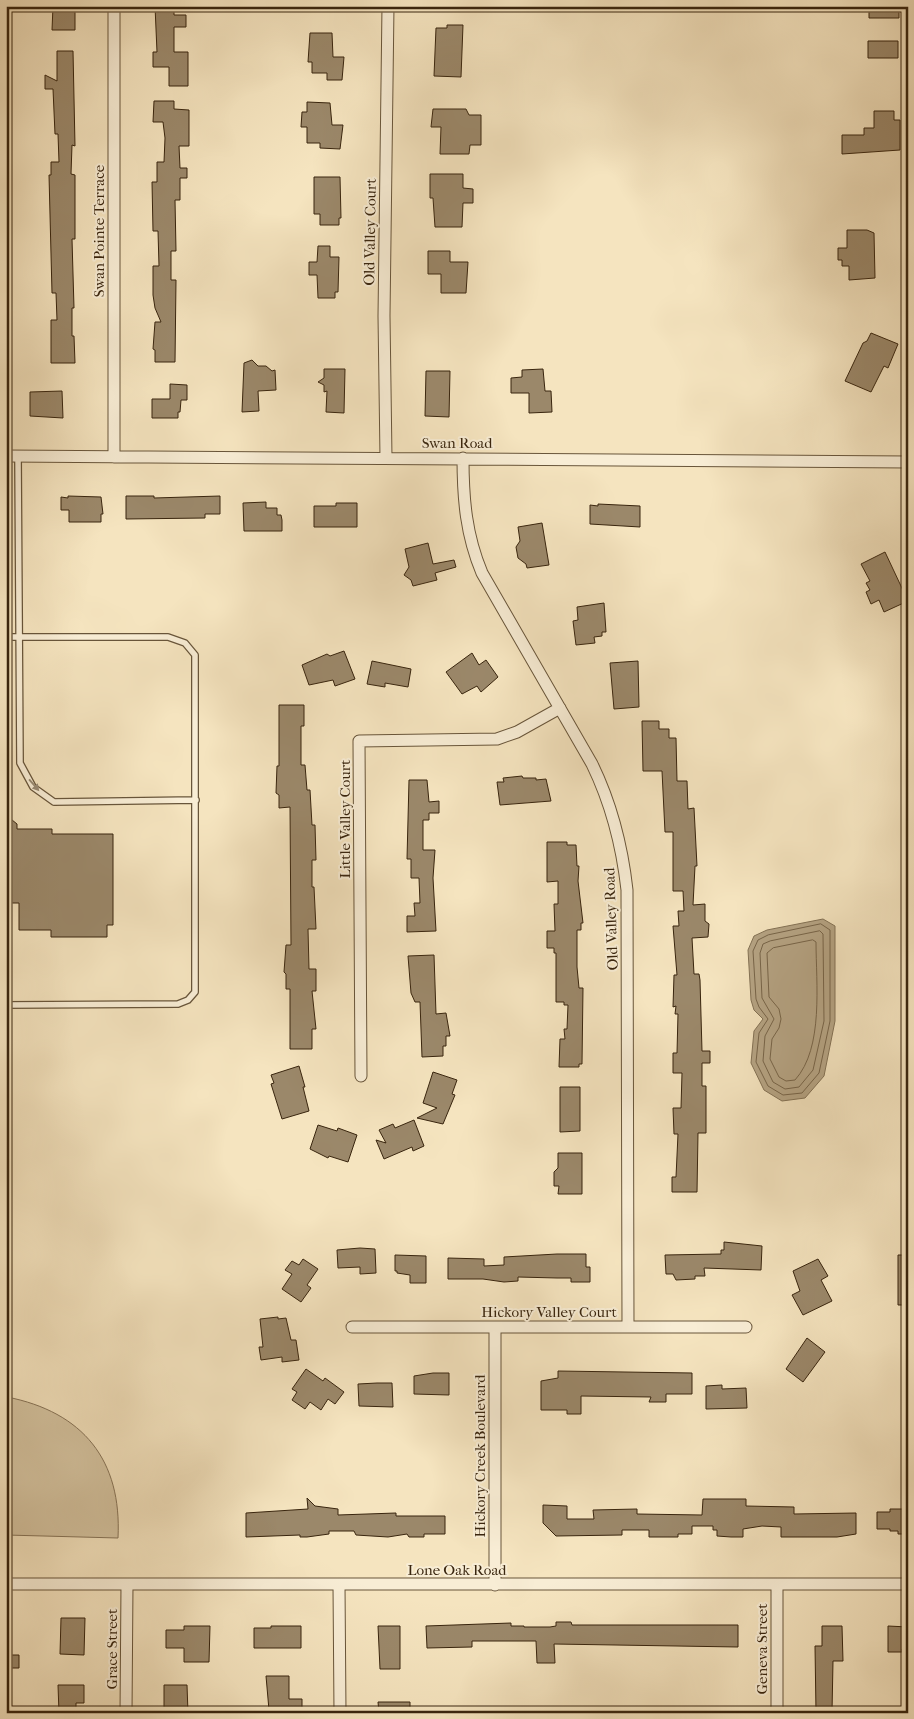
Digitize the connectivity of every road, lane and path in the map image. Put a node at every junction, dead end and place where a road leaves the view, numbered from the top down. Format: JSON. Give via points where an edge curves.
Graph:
{"nodes":[{"id":1,"x":114,"y":6,"type":"edge"},
{"id":2,"x":388,"y":6,"type":"edge"},
{"id":3,"x":12,"y":456,"type":"edge"},
{"id":4,"x":114,"y":457,"type":"junction"},
{"id":5,"x":386,"y":458,"type":"junction"},
{"id":6,"x":463,"y":458,"type":"junction"},
{"id":7,"x":908,"y":462,"type":"edge"},
{"id":8,"x":19,"y":636,"type":"junction"},
{"id":9,"x":6,"y":637,"type":"edge"},
{"id":10,"x":560,"y":708,"type":"junction"},
{"id":11,"x":196,"y":800,"type":"junction"},
{"id":12,"x":6,"y":1005,"type":"edge"},
{"id":13,"x":361,"y":1076,"type":"dead end"},
{"id":14,"x":495,"y":1327,"type":"junction"},
{"id":15,"x":628,"y":1327,"type":"junction"},
{"id":16,"x":746,"y":1327,"type":"dead end"},
{"id":17,"x":352,"y":1328,"type":"dead end"},
{"id":18,"x":6,"y":1584,"type":"edge"},
{"id":19,"x":908,"y":1584,"type":"edge"},
{"id":20,"x":127,"y":1585,"type":"junction"},
{"id":21,"x":339,"y":1585,"type":"junction"},
{"id":22,"x":495,"y":1585,"type":"junction"},
{"id":23,"x":777,"y":1585,"type":"junction"},
{"id":24,"x":126,"y":1713,"type":"edge"},
{"id":25,"x":340,"y":1713,"type":"edge"},
{"id":26,"x":777,"y":1713,"type":"edge"}],
"edges":[{"from":1,"to":4,"type":"street","name":"Swan Pointe Terrace"},
{"from":2,"to":5,"type":"street","name":"Old Valley Court","via":[[384,316]]},
{"from":3,"to":4,"type":"street","name":"Swan Road"},
{"from":3,"to":8,"type":"lane"},
{"from":4,"to":5,"type":"street","name":"Swan Road"},
{"from":5,"to":6,"type":"street","name":"Swan Road"},
{"from":6,"to":7,"type":"street","name":"Swan Road"},
{"from":6,"to":10,"type":"street","name":"Old Valley Road","via":[[464,507],[474,554]]},
{"from":8,"to":9,"type":"lane"},
{"from":8,"to":11,"type":"lane","one_way":true,"via":[[20,763],[33,787],[54,802]]},
{"from":8,"to":11,"type":"lane","via":[[168,637],[186,643],[195,655]]},
{"from":10,"to":13,"type":"street","name":"Little Valley Court","via":[[498,740],[359,741]]},
{"from":10,"to":15,"type":"street","name":"Old Valley Road","via":[[606,792],[623,853],[627,890]]},
{"from":11,"to":12,"type":"lane","via":[[195,992],[188,1000],[178,1004]]},
{"from":14,"to":15,"type":"street","name":"Hickory Valley Court"},
{"from":14,"to":17,"type":"street","name":"Hickory Valley Court"},
{"from":14,"to":22,"type":"street","name":"Hickory Creek Boulevard"},
{"from":15,"to":16,"type":"street","name":"Hickory Valley Court"},
{"from":18,"to":20,"type":"street","name":"Lone Oak Road"},
{"from":19,"to":23,"type":"street","name":"Lone Oak Road"},
{"from":20,"to":21,"type":"street","name":"Lone Oak Road"},
{"from":20,"to":24,"type":"street","name":"Grace Street"},
{"from":21,"to":22,"type":"street","name":"Lone Oak Road"},
{"from":21,"to":25,"type":"street"},
{"from":22,"to":23,"type":"street","name":"Lone Oak Road"},
{"from":23,"to":26,"type":"street","name":"Geneva Street"}]}
